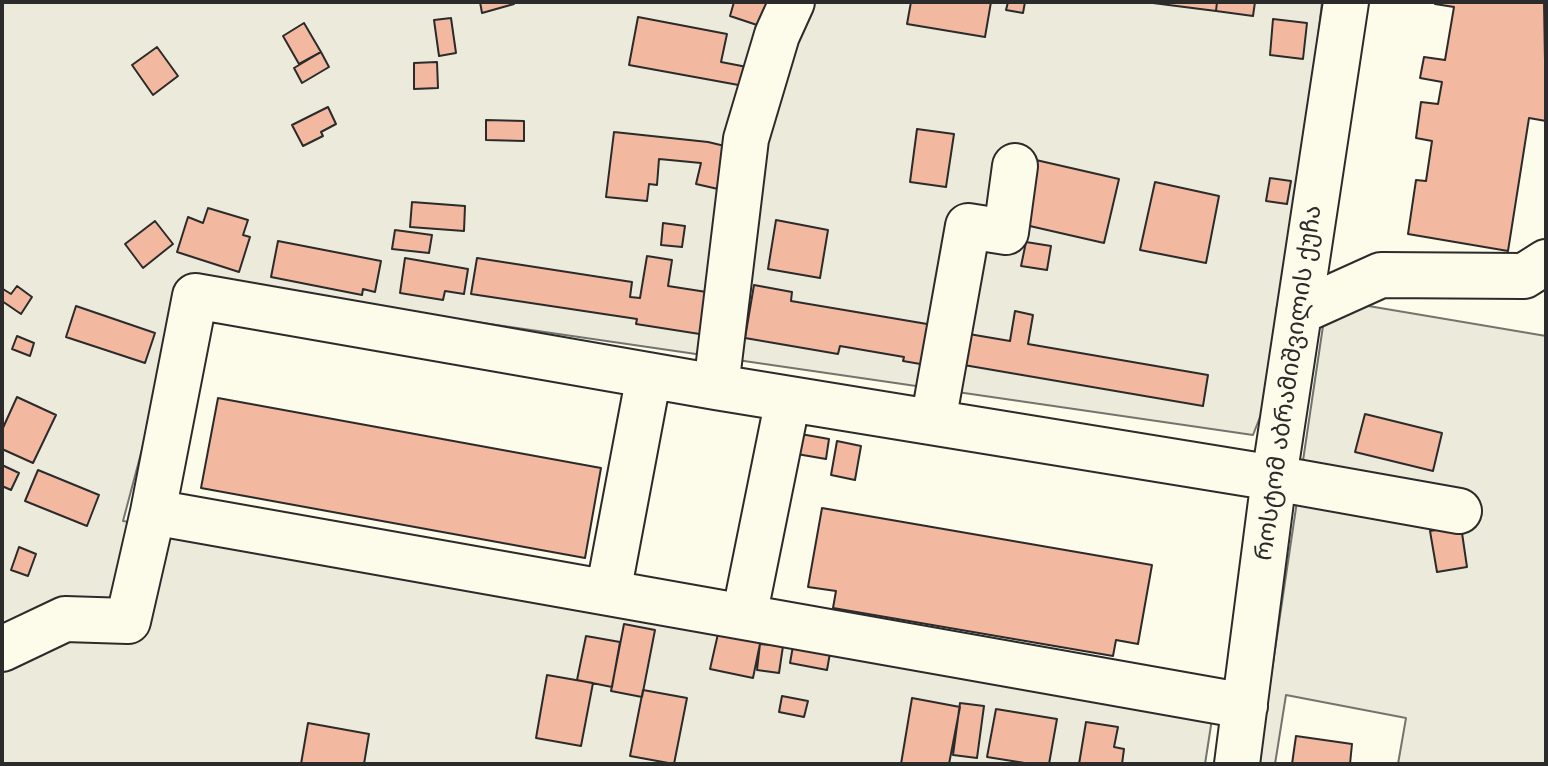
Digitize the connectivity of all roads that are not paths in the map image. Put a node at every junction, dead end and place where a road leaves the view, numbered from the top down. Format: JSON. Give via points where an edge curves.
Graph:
{"nodes":[{"id":1,"x":792,"y":2,"type":"edge"},
{"id":2,"x":1346,"y":2,"type":"edge"},
{"id":3,"x":1015,"y":166,"type":"dead end"},
{"id":4,"x":1546,"y":262,"type":"edge"},
{"id":5,"x":1299,"y":312,"type":"junction"},
{"id":6,"x":649,"y":375,"type":"junction"},
{"id":7,"x":716,"y":387,"type":"junction"},
{"id":8,"x":788,"y":399,"type":"junction"},
{"id":9,"x":933,"y":422,"type":"junction"},
{"id":10,"x":1274,"y":478,"type":"junction"},
{"id":11,"x":1459,"y":511,"type":"dead end"},
{"id":12,"x":153,"y":512,"type":"junction"},
{"id":13,"x":608,"y":593,"type":"junction"},
{"id":14,"x":744,"y":617,"type":"junction"},
{"id":15,"x":2,"y":649,"type":"edge"},
{"id":16,"x":1245,"y":706,"type":"junction"},
{"id":17,"x":1237,"y":764,"type":"edge"}],
"edges":[{"from":1,"to":7,"type":"street","via":[[746,139]]},
{"from":2,"to":5,"type":"street","name":"როსტომ აბრამიშვილის ქუჩა"},
{"from":3,"to":9,"type":"street","via":[[1006,232],[968,226]]},
{"from":4,"to":5,"type":"street","via":[[1524,276],[1381,275]]},
{"from":5,"to":10,"type":"street","name":"როსტომ აბრამიშვილის ქუჩა"},
{"from":6,"to":7,"type":"street"},
{"from":6,"to":12,"type":"street","via":[[195,296]]},
{"from":6,"to":13,"type":"street"},
{"from":7,"to":8,"type":"street"},
{"from":8,"to":9,"type":"street"},
{"from":8,"to":14,"type":"street"},
{"from":9,"to":10,"type":"street"},
{"from":10,"to":11,"type":"street"},
{"from":10,"to":16,"type":"street","name":"როსტომ აბრამიშვილის ქუჩა"},
{"from":12,"to":13,"type":"street"},
{"from":12,"to":15,"type":"street","via":[[128,621],[65,619]]},
{"from":13,"to":14,"type":"street"},
{"from":14,"to":16,"type":"street"},
{"from":16,"to":17,"type":"street","name":"როსტომ აბრამიშვილის ქუჩა"}]}
